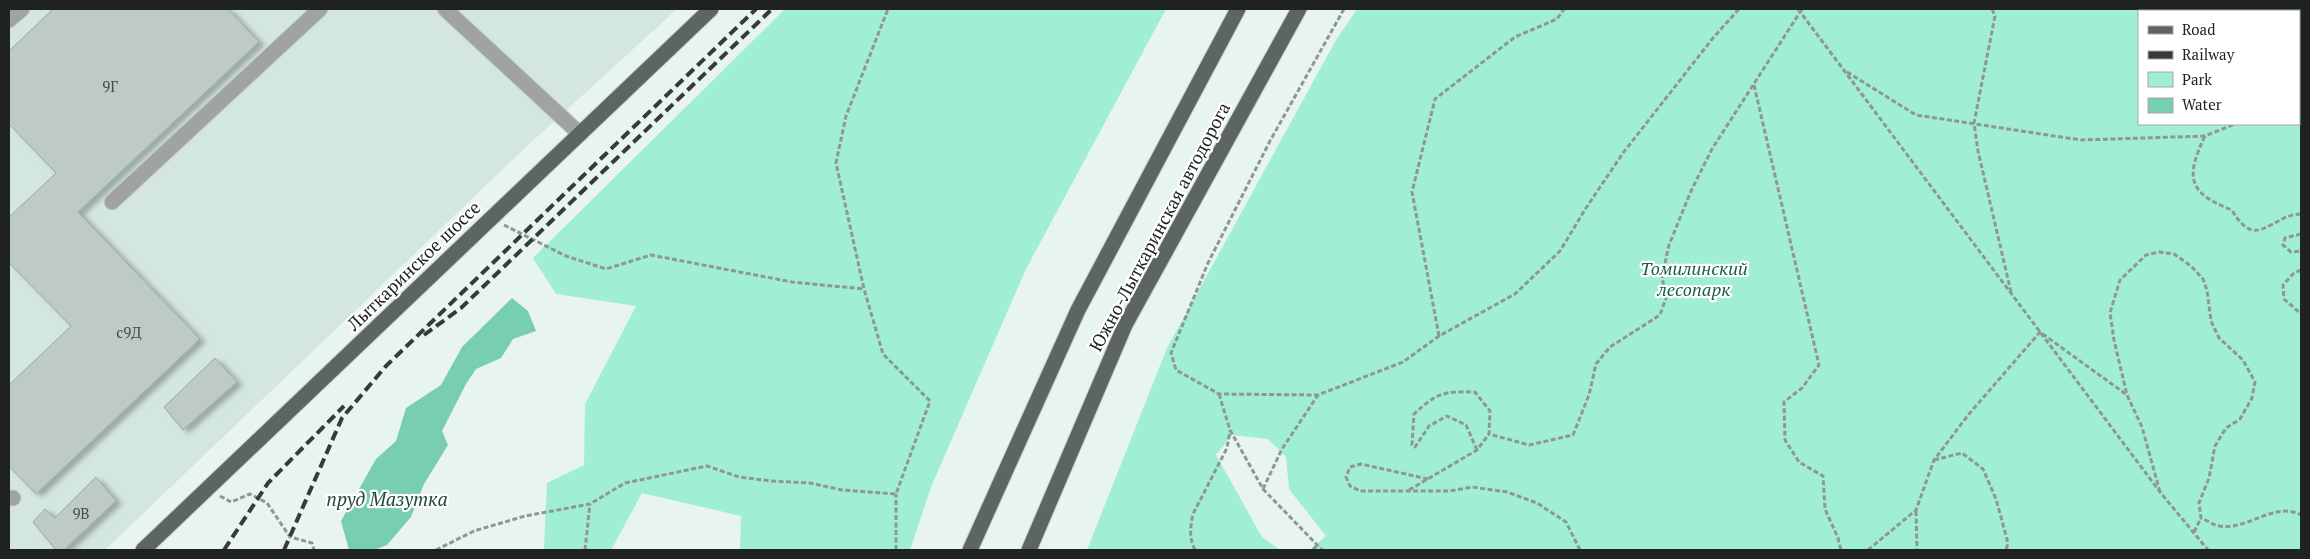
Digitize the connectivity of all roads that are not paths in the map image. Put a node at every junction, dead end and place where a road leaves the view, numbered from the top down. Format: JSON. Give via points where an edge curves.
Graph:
{"nodes":[{"id":1,"x":22,"y":9,"type":"edge"},
{"id":2,"x":320,"y":9,"type":"edge"},
{"id":3,"x":445,"y":9,"type":"edge"},
{"id":4,"x":711,"y":9,"type":"edge"},
{"id":5,"x":1238,"y":9,"type":"edge"},
{"id":6,"x":1299,"y":9,"type":"edge"},
{"id":7,"x":9,"y":20,"type":"edge"},
{"id":8,"x":580,"y":134,"type":"junction"},
{"id":9,"x":112,"y":202,"type":"dead end"},
{"id":10,"x":143,"y":550,"type":"edge"},
{"id":11,"x":970,"y":550,"type":"edge"},
{"id":12,"x":1028,"y":550,"type":"edge"}],
"edges":[{"from":1,"to":7,"type":"lane"},
{"from":2,"to":9,"type":"lane"},
{"from":3,"to":8,"type":"lane"},
{"from":4,"to":8,"type":"main road","name":"Лыткаринское шоссе"},
{"from":5,"to":11,"type":"main road","name":"Южно-Лыткаринская автодорога","via":[[1078,310]]},
{"from":6,"to":12,"type":"main road","name":"Южно-Лыткаринская автодорога","via":[[1126,325]]},
{"from":8,"to":10,"type":"main road","name":"Лыткаринское шоссе"}]}
